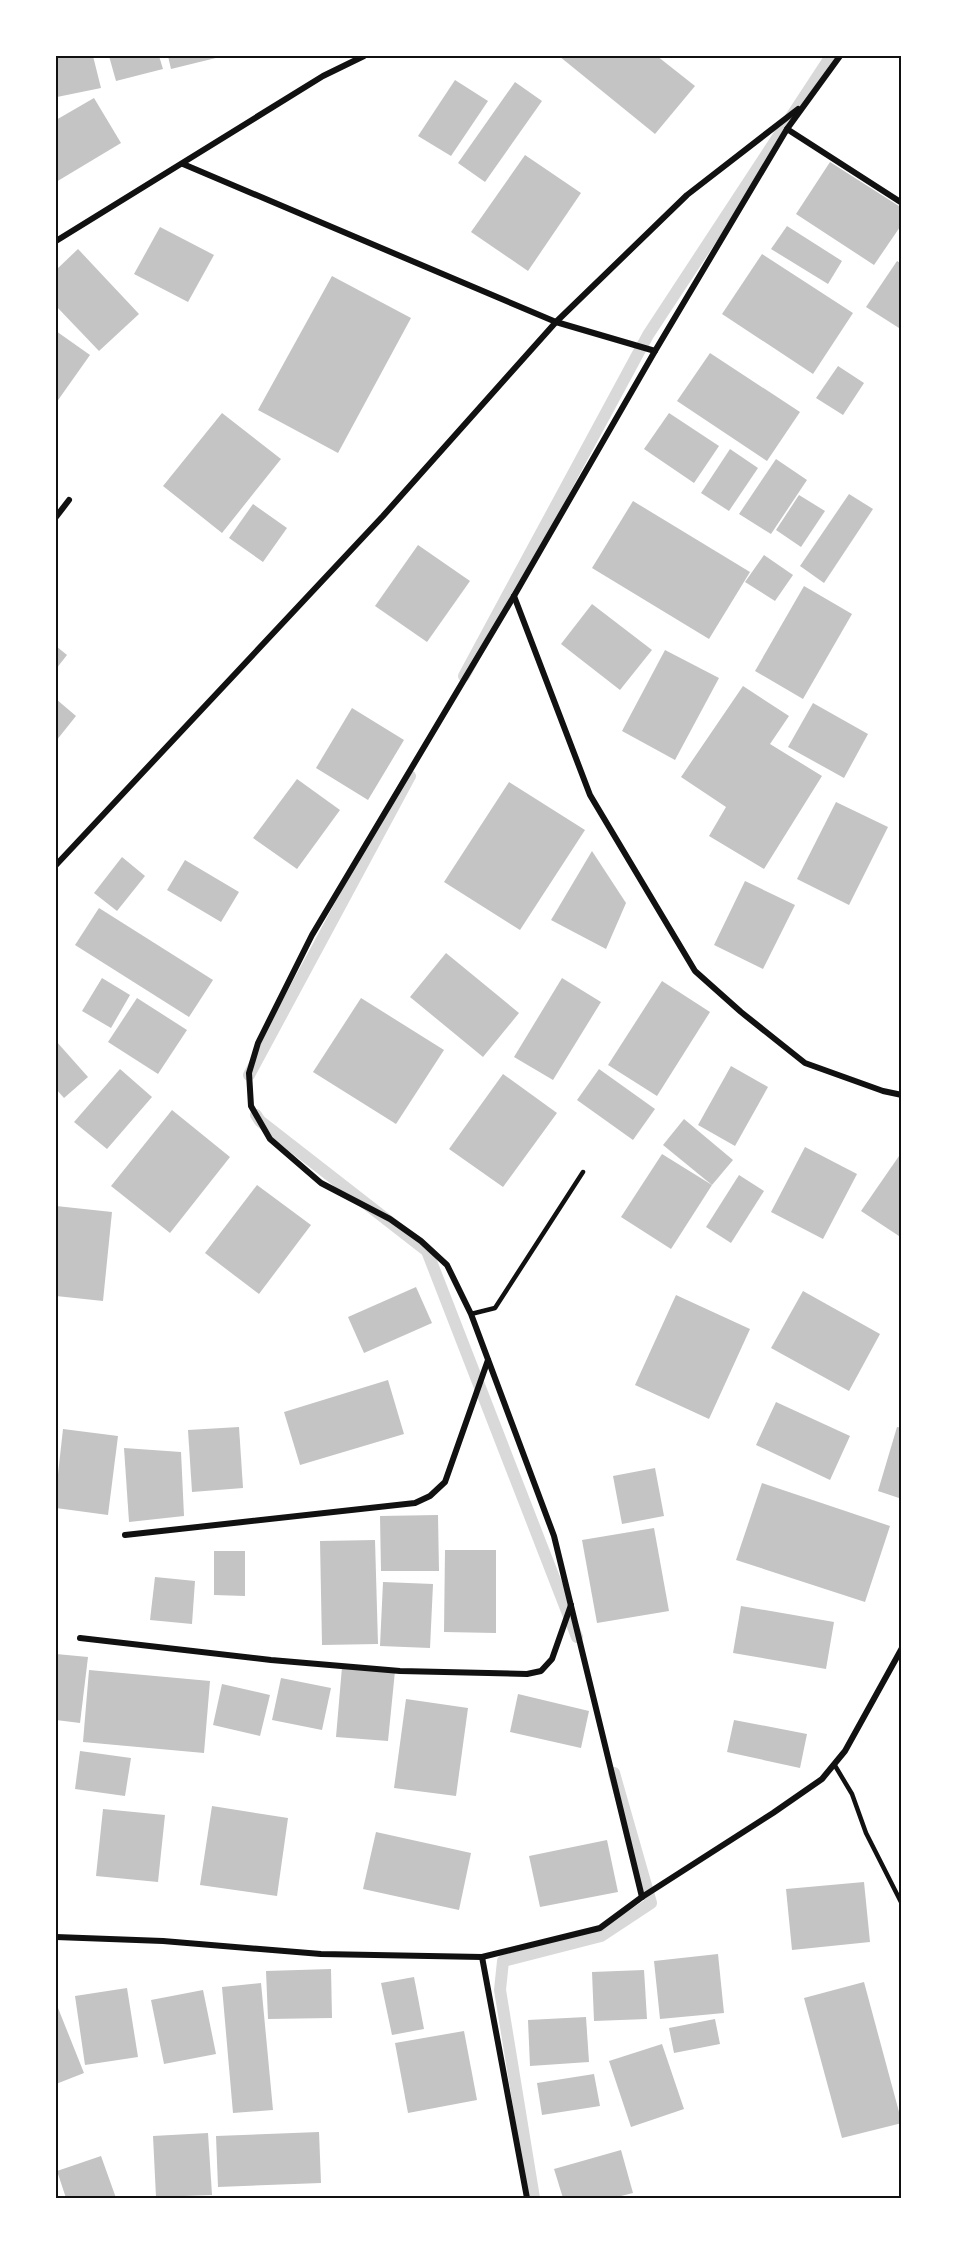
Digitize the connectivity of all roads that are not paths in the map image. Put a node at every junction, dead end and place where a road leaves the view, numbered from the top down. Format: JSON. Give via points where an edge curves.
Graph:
{"nodes":[{"id":1,"x":364,"y":56,"type":"edge"},
{"id":2,"x":840,"y":56,"type":"edge"},
{"id":3,"x":803,"y":105,"type":"junction"},
{"id":4,"x":787,"y":129,"type":"junction"},
{"id":5,"x":183,"y":164,"type":"junction"},
{"id":6,"x":902,"y":203,"type":"edge"},
{"id":7,"x":56,"y":241,"type":"edge"},
{"id":8,"x":556,"y":322,"type":"junction"},
{"id":9,"x":655,"y":351,"type":"junction"},
{"id":10,"x":69,"y":500,"type":"dead end"},
{"id":11,"x":56,"y":517,"type":"edge"},
{"id":12,"x":514,"y":596,"type":"junction"},
{"id":13,"x":56,"y":864,"type":"edge"},
{"id":14,"x":902,"y":1095,"type":"edge"},
{"id":15,"x":583,"y":1172,"type":"dead end"},
{"id":16,"x":471,"y":1314,"type":"junction"},
{"id":17,"x":488,"y":1359,"type":"junction"},
{"id":18,"x":125,"y":1535,"type":"dead end"},
{"id":19,"x":571,"y":1605,"type":"junction"},
{"id":20,"x":80,"y":1638,"type":"dead end"},
{"id":21,"x":902,"y":1648,"type":"edge"},
{"id":22,"x":834,"y":1764,"type":"junction"},
{"id":23,"x":642,"y":1897,"type":"junction"},
{"id":24,"x":902,"y":1904,"type":"edge"},
{"id":25,"x":56,"y":1937,"type":"edge"},
{"id":26,"x":482,"y":1957,"type":"junction"},
{"id":27,"x":527,"y":2199,"type":"edge"}],
"edges":[{"from":1,"to":5,"type":"street","via":[[323,76]]},
{"from":2,"to":3,"type":"street"},
{"from":3,"to":4,"type":"street"},
{"from":3,"to":8,"type":"street","via":[[687,195]]},
{"from":4,"to":6,"type":"street"},
{"from":4,"to":9,"type":"street"},
{"from":5,"to":7,"type":"street"},
{"from":5,"to":8,"type":"street"},
{"from":8,"to":9,"type":"street"},
{"from":8,"to":13,"type":"street","via":[[382,516]]},
{"from":9,"to":12,"type":"street"},
{"from":10,"to":11,"type":"street"},
{"from":12,"to":14,"type":"street","via":[[590,795],[695,971],[805,1062]]},
{"from":12,"to":16,"type":"street","via":[[312,935],[258,1043],[249,1073],[251,1106],[270,1140],[321,1183],[390,1219],[421,1241],[447,1265]]},
{"from":15,"to":16,"type":"lane","via":[[495,1308]]},
{"from":16,"to":17,"type":"street"},
{"from":17,"to":18,"type":"street","via":[[445,1482],[430,1496],[415,1503]]},
{"from":17,"to":19,"type":"street","via":[[554,1536]]},
{"from":19,"to":20,"type":"street","via":[[552,1659],[541,1671],[527,1674],[400,1671]]},
{"from":19,"to":23,"type":"street"},
{"from":21,"to":22,"type":"street"},
{"from":22,"to":23,"type":"street","via":[[822,1779],[773,1813]]},
{"from":22,"to":24,"type":"lane","via":[[852,1794],[866,1833]]},
{"from":23,"to":26,"type":"street","via":[[600,1928]]},
{"from":25,"to":26,"type":"street","via":[[321,1954]]},
{"from":26,"to":27,"type":"street"}]}
